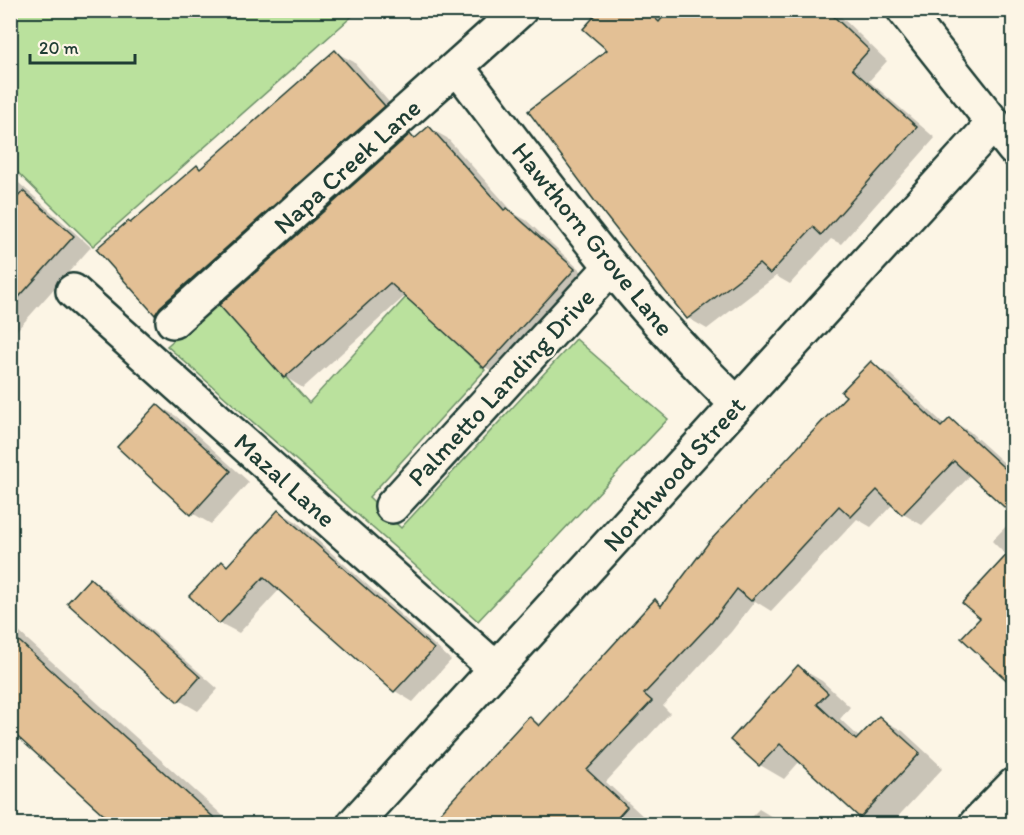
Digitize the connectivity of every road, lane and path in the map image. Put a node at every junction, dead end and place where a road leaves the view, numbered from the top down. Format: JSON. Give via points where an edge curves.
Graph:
{"nodes":[{"id":1,"x":520,"y":10,"type":"edge"},
{"id":2,"x":904,"y":10,"type":"edge"},
{"id":3,"x":457,"y":67,"type":"junction"},
{"id":4,"x":994,"y":123,"type":"junction"},
{"id":5,"x":1014,"y":149,"type":"edge"},
{"id":6,"x":610,"y":268,"type":"junction"},
{"id":7,"x":73,"y":291,"type":"dead end"},
{"id":8,"x":173,"y":321,"type":"dead end"},
{"id":9,"x":736,"y":404,"type":"junction"},
{"id":10,"x":392,"y":506,"type":"dead end"},
{"id":11,"x":496,"y":669,"type":"junction"},
{"id":12,"x":1014,"y":784,"type":"edge"},
{"id":13,"x":354,"y":825,"type":"edge"},
{"id":14,"x":976,"y":825,"type":"edge"}],
"edges":[{"from":1,"to":3,"type":"street","name":"Napa Creek Lane"},
{"from":2,"to":4,"type":"street"},
{"from":3,"to":6,"type":"street","name":"Hawthorn Grove Lane"},
{"from":3,"to":8,"type":"street","name":"Napa Creek Lane"},
{"from":4,"to":5,"type":"street"},
{"from":4,"to":9,"type":"street","name":"Northwood Street"},
{"from":6,"to":9,"type":"street","name":"Hawthorn Grove Lane","via":[[697,367]]},
{"from":6,"to":10,"type":"street","name":"Palmetto Landing Drive"},
{"from":7,"to":11,"type":"street","name":"Mazal Lane"},
{"from":9,"to":11,"type":"street","name":"Northwood Street"},
{"from":11,"to":13,"type":"street","name":"Northwood Street"},
{"from":12,"to":14,"type":"street"}]}
